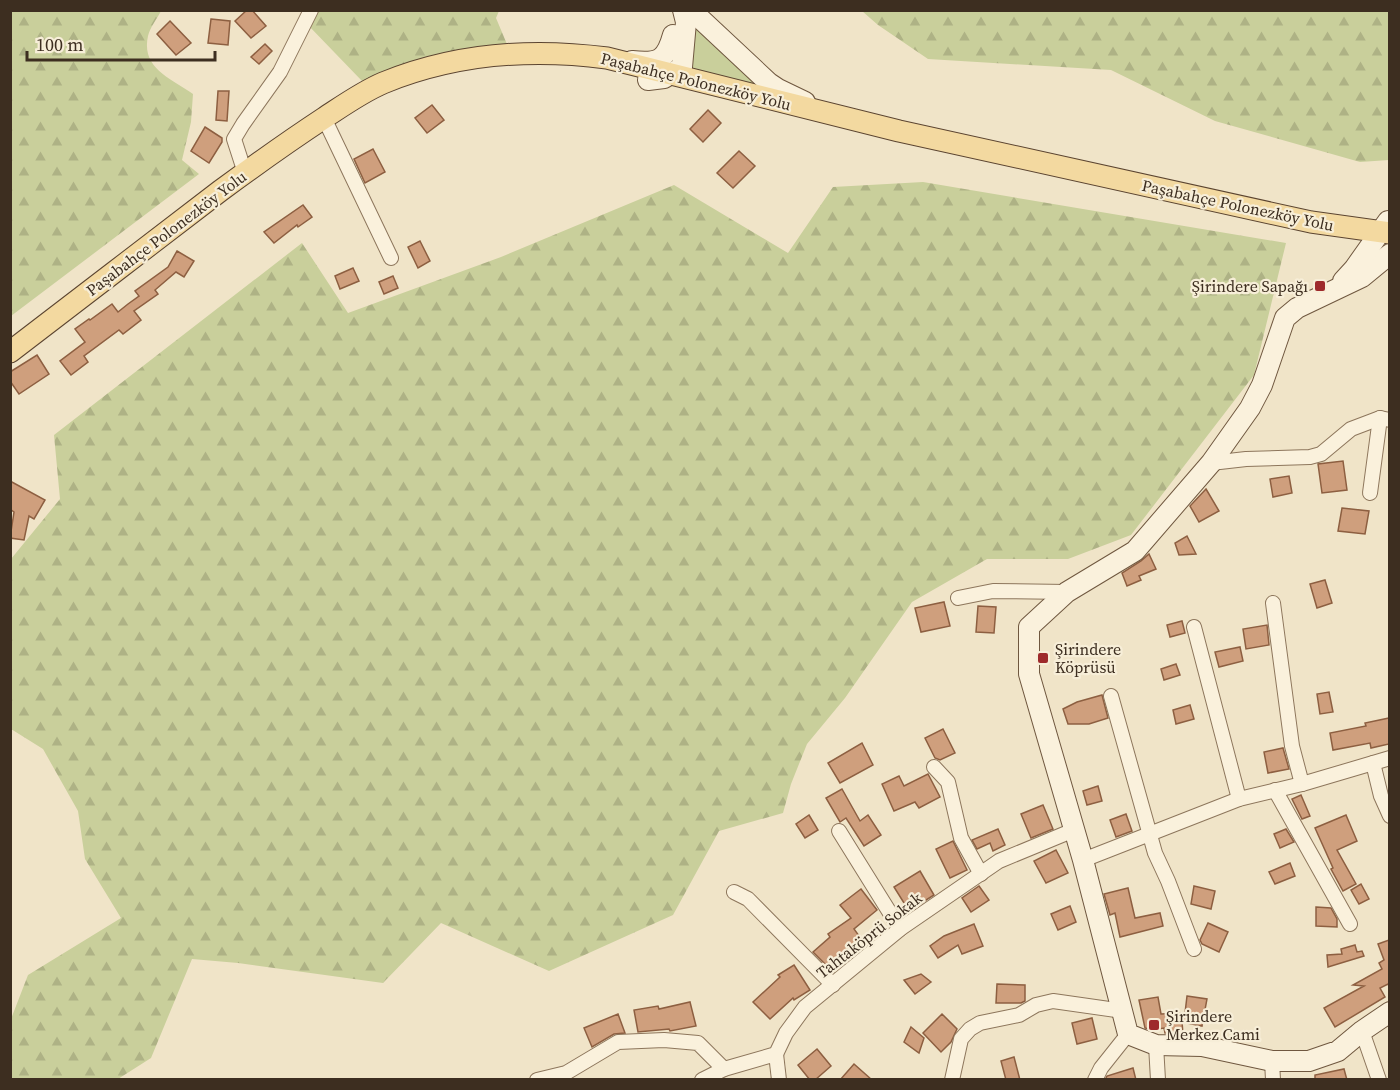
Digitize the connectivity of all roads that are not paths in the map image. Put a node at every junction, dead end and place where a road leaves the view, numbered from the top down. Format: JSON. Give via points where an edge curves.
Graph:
{"nodes":[{"id":1,"x":311,"y":10,"type":"edge"},
{"id":2,"x":673,"y":10,"type":"edge"},
{"id":3,"x":683,"y":10,"type":"edge"},
{"id":4,"x":691,"y":10,"type":"edge"},
{"id":5,"x":674,"y":35,"type":"junction"},
{"id":6,"x":607,"y":58,"type":"junction"},
{"id":7,"x":678,"y":80,"type":"junction"},
{"id":8,"x":835,"y":115,"type":"junction"},
{"id":9,"x":324,"y":118,"type":"junction"},
{"id":10,"x":899,"y":131,"type":"junction"},
{"id":11,"x":1088,"y":172,"type":"junction"},
{"id":12,"x":245,"y":173,"type":"junction"},
{"id":13,"x":1311,"y":222,"type":"junction"},
{"id":14,"x":1388,"y":231,"type":"edge"},
{"id":15,"x":1389,"y":254,"type":"edge"},
{"id":16,"x":391,"y":258,"type":"dead end"},
{"id":17,"x":1361,"y":258,"type":"junction"},
{"id":18,"x":1333,"y":292,"type":"junction"},
{"id":19,"x":10,"y":352,"type":"edge"},
{"id":20,"x":1385,"y":419,"type":"edge"},
{"id":21,"x":1211,"y":463,"type":"junction"},
{"id":22,"x":1370,"y":493,"type":"dead end"},
{"id":23,"x":1067,"y":592,"type":"junction"},
{"id":24,"x":958,"y":598,"type":"dead end"},
{"id":25,"x":1273,"y":603,"type":"dead end"},
{"id":26,"x":1194,"y":627,"type":"dead end"},
{"id":27,"x":1111,"y":696,"type":"dead end"},
{"id":28,"x":1389,"y":758,"type":"edge"},
{"id":29,"x":1373,"y":763,"type":"junction"},
{"id":30,"x":934,"y":766,"type":"dead end"},
{"id":31,"x":1302,"y":784,"type":"junction"},
{"id":32,"x":1275,"y":790,"type":"junction"},
{"id":33,"x":1239,"y":799,"type":"junction"},
{"id":34,"x":1389,"y":816,"type":"edge"},
{"id":35,"x":1074,"y":830,"type":"junction"},
{"id":36,"x":839,"y":831,"type":"dead end"},
{"id":37,"x":1150,"y":834,"type":"junction"},
{"id":38,"x":1083,"y":860,"type":"junction"},
{"id":39,"x":981,"y":874,"type":"junction"},
{"id":40,"x":734,"y":892,"type":"dead end"},
{"id":41,"x":1350,"y":924,"type":"dead end"},
{"id":42,"x":900,"y":929,"type":"junction"},
{"id":43,"x":1194,"y":949,"type":"dead end"},
{"id":44,"x":832,"y":985,"type":"junction"},
{"id":45,"x":1123,"y":1011,"type":"junction"},
{"id":46,"x":1389,"y":1012,"type":"edge"},
{"id":47,"x":1362,"y":1031,"type":"junction"},
{"id":48,"x":1128,"y":1034,"type":"junction"},
{"id":49,"x":1156,"y":1045,"type":"junction"},
{"id":50,"x":776,"y":1054,"type":"junction"},
{"id":51,"x":724,"y":1070,"type":"junction"},
{"id":52,"x":1273,"y":1070,"type":"edge"},
{"id":53,"x":537,"y":1080,"type":"edge"},
{"id":54,"x":702,"y":1080,"type":"edge"},
{"id":55,"x":779,"y":1080,"type":"edge"},
{"id":56,"x":952,"y":1080,"type":"edge"},
{"id":57,"x":1095,"y":1080,"type":"edge"},
{"id":58,"x":1158,"y":1080,"type":"edge"},
{"id":59,"x":1379,"y":1080,"type":"edge"}],
"edges":[{"from":1,"to":12,"type":"street","via":[[280,72],[234,139]]},
{"from":2,"to":5,"type":"street"},
{"from":3,"to":7,"type":"street","via":[[686,22]]},
{"from":4,"to":8,"type":"street","via":[[778,89]]},
{"from":5,"to":6,"type":"street","via":[[665,56],[653,62]]},
{"from":5,"to":7,"type":"street"},
{"from":6,"to":7,"type":"main road","name":"Paşabahçe Polonezköy Yolu"},
{"from":6,"to":9,"type":"main road","name":"Paşabahçe Polonezköy Yolu","via":[[517,53],[448,64],[383,83]]},
{"from":7,"to":8,"type":"main road","name":"Paşabahçe Polonezköy Yolu"},
{"from":7,"to":9,"type":"main road","name":"Paşabahçe Polonezköy Yolu","via":[[648,80],[562,68],[481,70],[416,84]]},
{"from":7,"to":10,"type":"main road","name":"Paşabahçe Polonezköy Yolu","via":[[778,110]]},
{"from":8,"to":10,"type":"main road","name":"Paşabahçe Polonezköy Yolu"},
{"from":9,"to":12,"type":"main road","name":"Paşabahçe Polonezköy Yolu"},
{"from":9,"to":16,"type":"street"},
{"from":10,"to":11,"type":"main road","name":"Paşabahçe Polonezköy Yolu"},
{"from":11,"to":13,"type":"main road","name":"Paşabahçe Polonezköy Yolu"},
{"from":11,"to":14,"type":"main road","name":"Paşabahçe Polonezköy Yolu","via":[[1208,190]]},
{"from":12,"to":19,"type":"main road","name":"Paşabahçe Polonezköy Yolu"},
{"from":13,"to":14,"type":"main road","name":"Paşabahçe Polonezköy Yolu"},
{"from":13,"to":17,"type":"street","via":[[1349,238],[1357,244]]},
{"from":14,"to":17,"type":"street"},
{"from":15,"to":18,"type":"street","via":[[1362,277]]},
{"from":17,"to":18,"type":"street"},
{"from":18,"to":21,"type":"street","via":[[1297,308],[1285,318],[1262,385]]},
{"from":20,"to":21,"type":"street","via":[[1351,429],[1321,454],[1310,457]]},
{"from":20,"to":22,"type":"street"},
{"from":21,"to":23,"type":"street","via":[[1135,550]]},
{"from":23,"to":24,"type":"street","via":[[993,591]]},
{"from":23,"to":35,"type":"street","via":[[1029,627],[1029,674]]},
{"from":25,"to":31,"type":"street","via":[[1292,746]]},
{"from":26,"to":33,"type":"street"},
{"from":27,"to":37,"type":"street"},
{"from":28,"to":29,"type":"street"},
{"from":29,"to":31,"type":"street"},
{"from":29,"to":34,"type":"street"},
{"from":30,"to":39,"type":"street","via":[[948,782],[961,838]]},
{"from":31,"to":32,"type":"street"},
{"from":32,"to":33,"type":"street"},
{"from":32,"to":41,"type":"street"},
{"from":33,"to":37,"type":"street"},
{"from":35,"to":38,"type":"street"},
{"from":35,"to":39,"type":"street","name":"Tahtaköprü Sokak","via":[[999,861]]},
{"from":36,"to":42,"type":"street"},
{"from":37,"to":38,"type":"street"},
{"from":37,"to":43,"type":"street"},
{"from":38,"to":45,"type":"street"},
{"from":39,"to":42,"type":"street","name":"Tahtaköprü Sokak"},
{"from":40,"to":44,"type":"street","via":[[748,899]]},
{"from":42,"to":44,"type":"street","name":"Tahtaköprü Sokak"},
{"from":44,"to":50,"type":"street","name":"Tahtaköprü Sokak","via":[[805,1007]]},
{"from":45,"to":48,"type":"street"},
{"from":45,"to":56,"type":"street","via":[[1053,1001],[1019,1015],[980,1023],[961,1039]]},
{"from":46,"to":47,"type":"street"},
{"from":47,"to":52,"type":"street","via":[[1338,1051]]},
{"from":47,"to":59,"type":"street"},
{"from":48,"to":49,"type":"street"},
{"from":48,"to":57,"type":"street"},
{"from":49,"to":52,"type":"street","via":[[1202,1046]]},
{"from":49,"to":58,"type":"street"},
{"from":50,"to":51,"type":"street"},
{"from":50,"to":55,"type":"street"},
{"from":51,"to":53,"type":"street","via":[[698,1044],[664,1040],[618,1042],[566,1072]]},
{"from":51,"to":54,"type":"street"}]}
